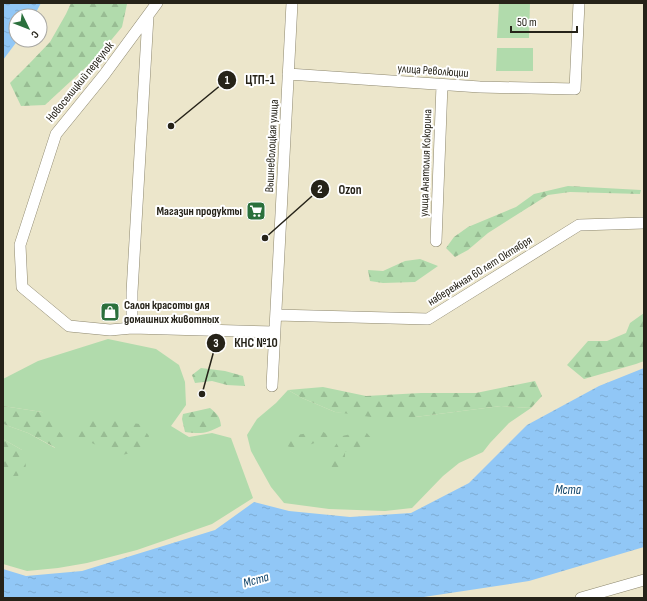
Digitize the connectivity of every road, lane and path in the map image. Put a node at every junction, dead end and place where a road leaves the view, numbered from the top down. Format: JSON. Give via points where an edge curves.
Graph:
{"nodes":[{"id":1,"x":157,"y":3,"type":"edge"},
{"id":2,"x":292,"y":3,"type":"edge"},
{"id":3,"x":579,"y":3,"type":"edge"},
{"id":4,"x":148,"y":16,"type":"junction"},
{"id":5,"x":288,"y":74,"type":"junction"},
{"id":6,"x":442,"y":85,"type":"junction"},
{"id":7,"x":644,"y":223,"type":"edge"},
{"id":8,"x":436,"y":241,"type":"dead end"},
{"id":9,"x":276,"y":314,"type":"junction"},
{"id":10,"x":132,"y":328,"type":"junction"},
{"id":11,"x":274,"y":332,"type":"junction"},
{"id":12,"x":272,"y":386,"type":"dead end"},
{"id":13,"x":644,"y":580,"type":"edge"},
{"id":14,"x":581,"y":598,"type":"edge"}],
"edges":[{"from":1,"to":4,"type":"street","name":"Новоселицкий переулок"},
{"from":2,"to":5,"type":"street","name":"Вышневолоцкая улица"},
{"from":3,"to":6,"type":"street","name":"улица Революции","via":[[575,89]]},
{"from":4,"to":10,"type":"street"},
{"from":4,"to":10,"type":"street","name":"Новоселицкий переулок","via":[[56,134],[20,245],[22,287],[69,326],[110,330]]},
{"from":5,"to":6,"type":"street","name":"улица Революции"},
{"from":5,"to":9,"type":"street","name":"Вышневолоцкая улица"},
{"from":6,"to":8,"type":"street","name":"улица Анатолия Кокорина"},
{"from":7,"to":9,"type":"street","name":"набережная 60 лет Октября","via":[[579,225],[428,319]]},
{"from":9,"to":11,"type":"street","name":"Вышневолоцкая улица"},
{"from":10,"to":11,"type":"street"},
{"from":11,"to":12,"type":"street","name":"Вышневолоцкая улица"},
{"from":13,"to":14,"type":"street"}]}
